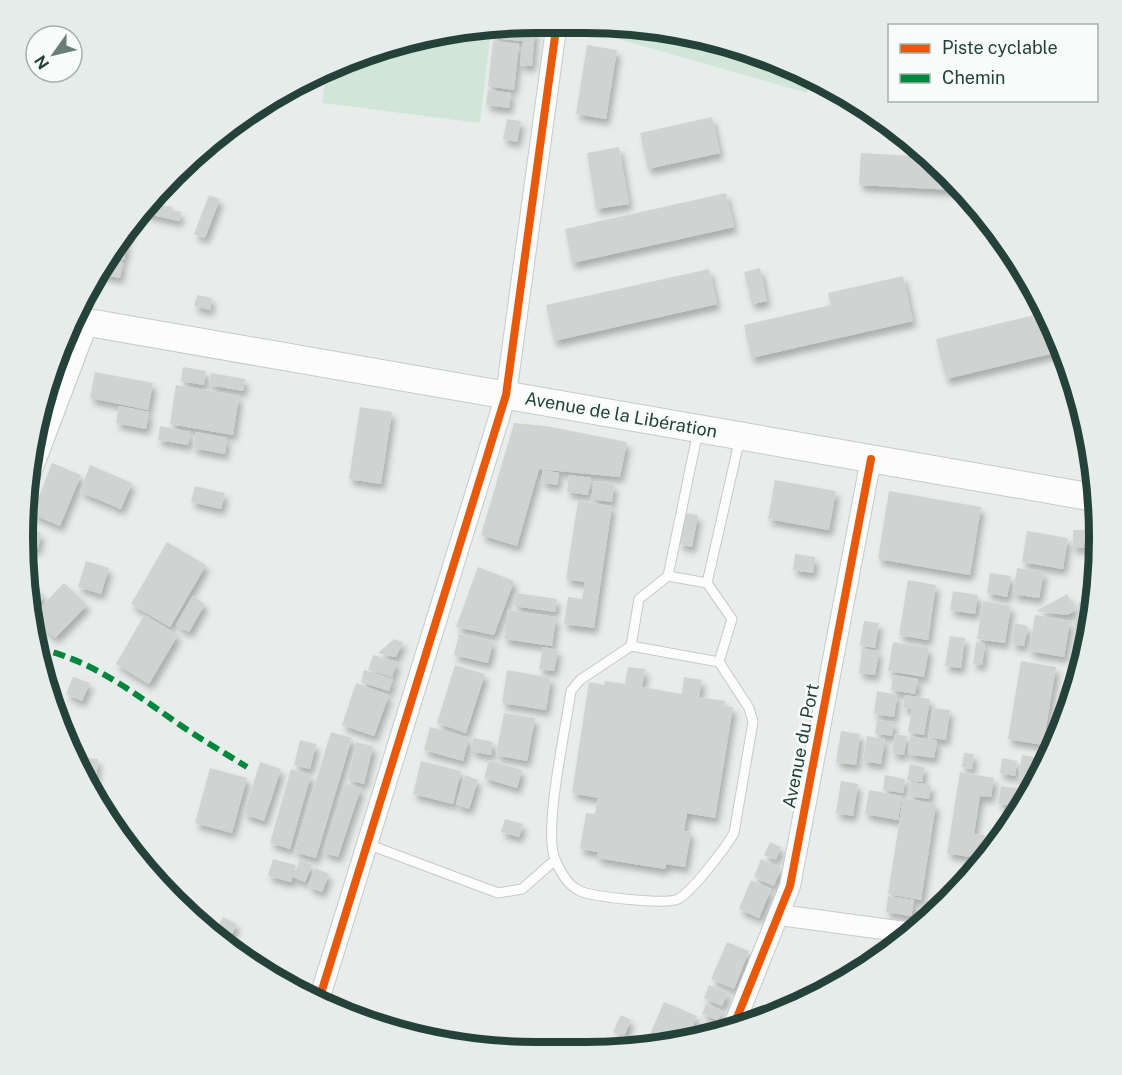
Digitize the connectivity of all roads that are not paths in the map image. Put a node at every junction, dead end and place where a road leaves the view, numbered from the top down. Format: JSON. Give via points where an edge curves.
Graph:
{"nodes":[{"id":1,"x":555,"y":33,"type":"edge"},
{"id":2,"x":81,"y":321,"type":"edge"},
{"id":3,"x":79,"y":326,"type":"edge"},
{"id":4,"x":506,"y":395,"type":"junction"},
{"id":5,"x":46,"y":427,"type":"edge"},
{"id":6,"x":698,"y":428,"type":"junction"},
{"id":7,"x":740,"y":436,"type":"junction"},
{"id":8,"x":871,"y":459,"type":"junction"},
{"id":9,"x":1087,"y":496,"type":"edge"},
{"id":10,"x":668,"y":576,"type":"junction"},
{"id":11,"x":707,"y":584,"type":"junction"},
{"id":12,"x":631,"y":646,"type":"junction"},
{"id":13,"x":719,"y":662,"type":"junction"},
{"id":14,"x":367,"y":844,"type":"junction"},
{"id":15,"x":555,"y":860,"type":"junction"},
{"id":16,"x":780,"y":915,"type":"junction"},
{"id":17,"x":900,"y":931,"type":"edge"},
{"id":18,"x":321,"y":993,"type":"edge"},
{"id":19,"x":737,"y":1018,"type":"edge"}],
"edges":[{"from":1,"to":4,"type":"street"},
{"from":2,"to":4,"type":"main road","name":"Avenue de la Libération"},
{"from":3,"to":5,"type":"street"},
{"from":4,"to":6,"type":"main road","name":"Avenue de la Libération"},
{"from":4,"to":14,"type":"street"},
{"from":6,"to":7,"type":"main road","name":"Avenue de la Libération"},
{"from":6,"to":10,"type":"lane"},
{"from":7,"to":8,"type":"main road","name":"Avenue de la Libération"},
{"from":7,"to":11,"type":"lane"},
{"from":8,"to":9,"type":"main road","name":"Avenue de la Libération"},
{"from":8,"to":16,"type":"street","name":"Avenue du Port","via":[[790,886]]},
{"from":10,"to":11,"type":"lane"},
{"from":10,"to":12,"type":"lane","via":[[639,599]]},
{"from":11,"to":13,"type":"lane","via":[[732,619]]},
{"from":12,"to":13,"type":"lane"},
{"from":12,"to":15,"type":"lane","via":[[580,680],[571,691],[550,829]]},
{"from":13,"to":15,"type":"lane","via":[[749,708],[753,722],[734,833],[726,847],[681,898],[669,903],[603,897],[578,890],[565,878]]},
{"from":14,"to":15,"type":"lane","via":[[498,893],[522,889]]},
{"from":14,"to":18,"type":"street"},
{"from":16,"to":17,"type":"street"},
{"from":16,"to":19,"type":"street","name":"Avenue du Port"}]}
